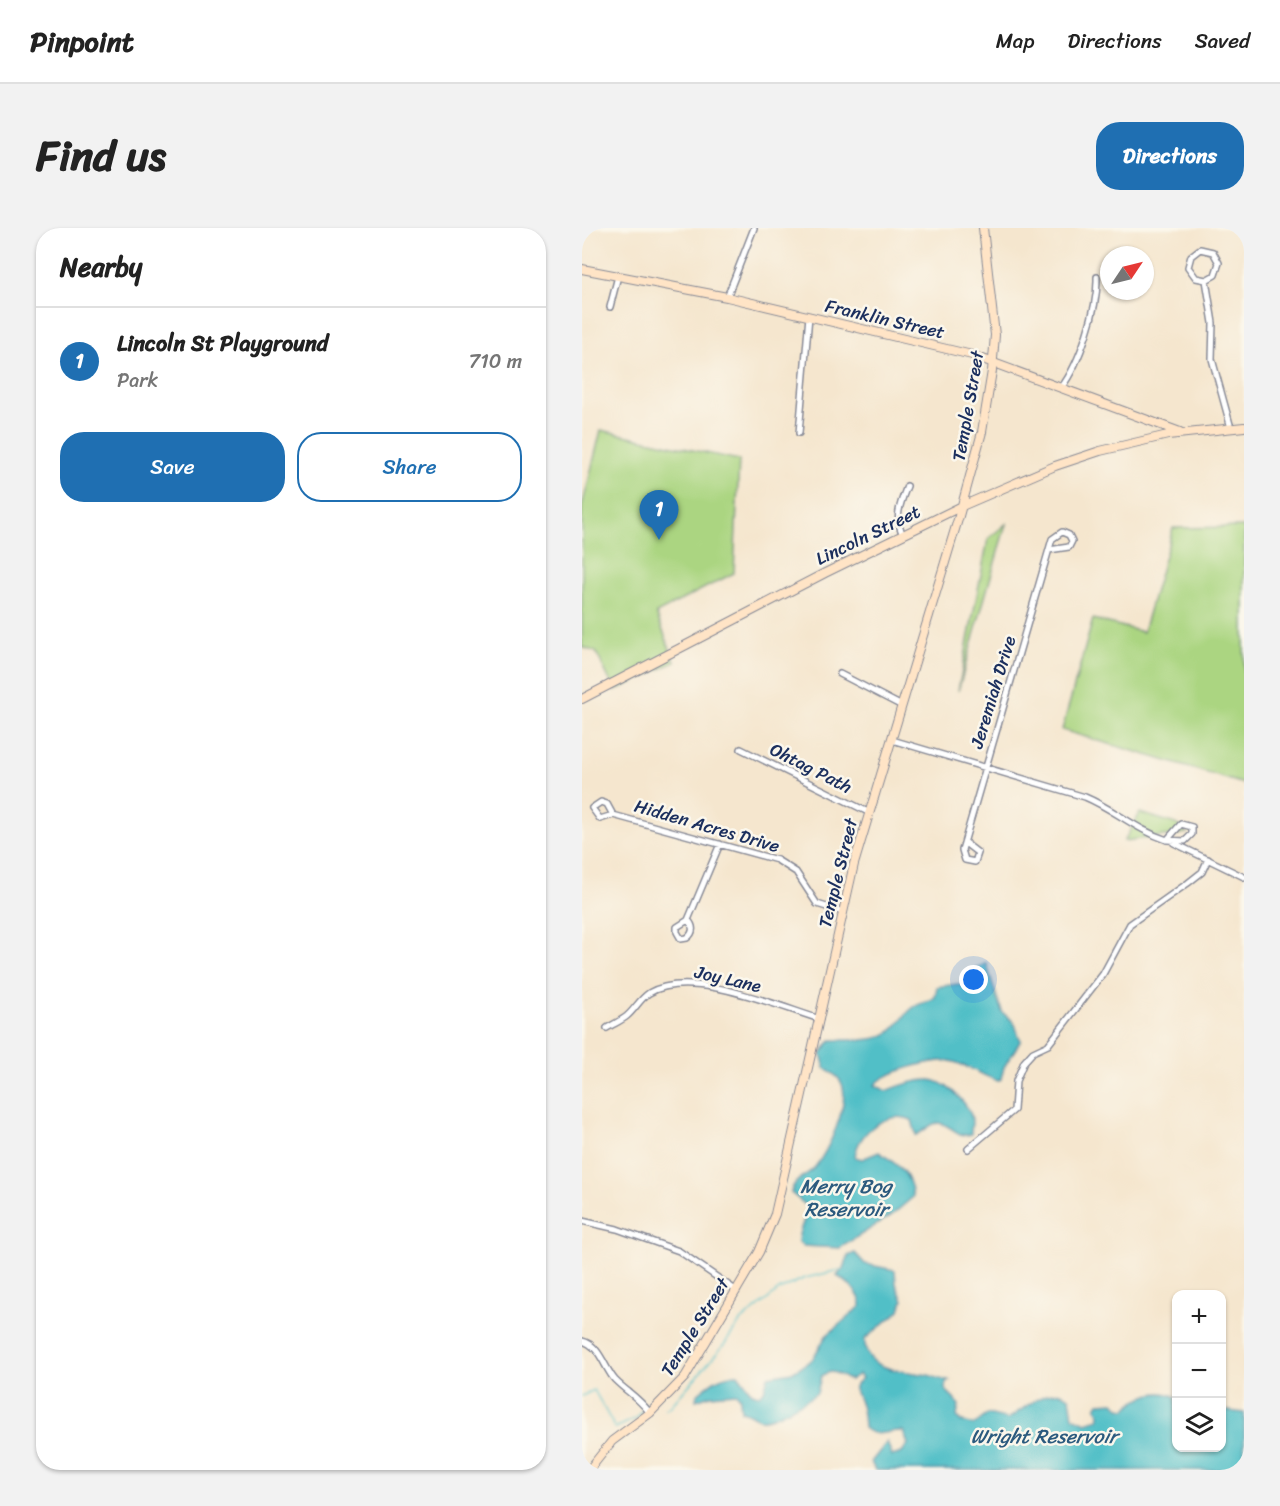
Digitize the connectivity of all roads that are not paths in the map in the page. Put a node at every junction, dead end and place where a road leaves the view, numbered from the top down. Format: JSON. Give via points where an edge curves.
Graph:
{"nodes":[{"id":1,"x":754,"y":228,"type":"edge"},
{"id":2,"x":983,"y":228,"type":"edge"},
{"id":3,"x":582,"y":269,"type":"edge"},
{"id":4,"x":618,"y":276,"type":"junction"},
{"id":5,"x":1097,"y":277,"type":"dead end"},
{"id":6,"x":1206,"y":280,"type":"junction"},
{"id":7,"x":727,"y":297,"type":"junction"},
{"id":8,"x":610,"y":307,"type":"dead end"},
{"id":9,"x":809,"y":316,"type":"junction"},
{"id":10,"x":993,"y":362,"type":"junction"},
{"id":11,"x":1061,"y":388,"type":"junction"},
{"id":12,"x":1244,"y":427,"type":"edge"},
{"id":13,"x":1231,"y":428,"type":"junction"},
{"id":14,"x":799,"y":433,"type":"dead end"},
{"id":15,"x":1181,"y":433,"type":"junction"},
{"id":16,"x":907,"y":486,"type":"dead end"},
{"id":17,"x":962,"y":506,"type":"junction"},
{"id":18,"x":903,"y":535,"type":"junction"},
{"id":19,"x":1049,"y":550,"type":"dead end"},
{"id":20,"x":840,"y":674,"type":"dead end"},
{"id":21,"x":582,"y":699,"type":"edge"},
{"id":22,"x":902,"y":706,"type":"junction"},
{"id":23,"x":892,"y":740,"type":"junction"},
{"id":24,"x":741,"y":749,"type":"dead end"},
{"id":25,"x":986,"y":768,"type":"junction"},
{"id":26,"x":868,"y":812,"type":"junction"},
{"id":27,"x":613,"y":815,"type":"dead end"},
{"id":28,"x":1167,"y":840,"type":"junction"},
{"id":29,"x":965,"y":843,"type":"dead end"},
{"id":30,"x":720,"y":844,"type":"junction"},
{"id":31,"x":1208,"y":860,"type":"junction"},
{"id":32,"x":1244,"y":877,"type":"edge"},
{"id":33,"x":843,"y":912,"type":"junction"},
{"id":34,"x":688,"y":921,"type":"dead end"},
{"id":35,"x":820,"y":1018,"type":"junction"},
{"id":36,"x":607,"y":1028,"type":"dead end"},
{"id":37,"x":968,"y":1149,"type":"dead end"},
{"id":38,"x":582,"y":1221,"type":"edge"},
{"id":39,"x":737,"y":1291,"type":"junction"},
{"id":40,"x":582,"y":1341,"type":"edge"},
{"id":41,"x":650,"y":1413,"type":"junction"},
{"id":42,"x":588,"y":1470,"type":"edge"}],
"edges":[{"from":1,"to":7,"type":"street"},
{"from":2,"to":10,"type":"main road","name":"Temple Street","via":[[993,305]]},
{"from":3,"to":4,"type":"main road","name":"Franklin Street"},
{"from":4,"to":7,"type":"main road","name":"Franklin Street"},
{"from":4,"to":8,"type":"street"},
{"from":5,"to":11,"type":"street","via":[[1096,298],[1086,332]]},
{"from":6,"to":6,"type":"street","via":[[1196,278],[1188,267],[1191,256],[1200,249],[1213,252],[1219,263],[1215,275]]},
{"from":6,"to":13,"type":"street","via":[[1213,323],[1212,359]]},
{"from":7,"to":9,"type":"main road","name":"Franklin Street"},
{"from":9,"to":10,"type":"main road","name":"Franklin Street"},
{"from":9,"to":14,"type":"street"},
{"from":10,"to":11,"type":"main road","name":"Franklin Street"},
{"from":10,"to":17,"type":"main road","name":"Temple Street","via":[[977,454]]},
{"from":11,"to":15,"type":"main road","name":"Franklin Street"},
{"from":12,"to":13,"type":"main road","name":"Franklin Street"},
{"from":13,"to":15,"type":"main road","name":"Franklin Street"},
{"from":15,"to":17,"type":"main road","name":"Lincoln Street","via":[[1071,460]]},
{"from":16,"to":18,"type":"street","via":[[897,524]]},
{"from":17,"to":18,"type":"main road","name":"Lincoln Street"},
{"from":17,"to":22,"type":"main road","name":"Temple Street"},
{"from":18,"to":21,"type":"main road","name":"Lincoln Street"},
{"from":19,"to":25,"type":"street","name":"Jeremiah Drive"},
{"from":20,"to":22,"type":"street"},
{"from":22,"to":23,"type":"main road","name":"Temple Street"},
{"from":23,"to":25,"type":"street"},
{"from":23,"to":26,"type":"main road","name":"Temple Street"},
{"from":24,"to":26,"type":"street","name":"Ohtag Path"},
{"from":25,"to":28,"type":"street","via":[[1085,797],[1138,829]]},
{"from":25,"to":29,"type":"street","name":"Jeremiah Drive"},
{"from":26,"to":33,"type":"main road","name":"Temple Street"},
{"from":27,"to":30,"type":"street","name":"Hidden Acres Drive"},
{"from":28,"to":28,"type":"street","via":[[1180,825],[1192,827],[1192,834],[1185,841]]},
{"from":28,"to":31,"type":"street"},
{"from":30,"to":33,"type":"street","name":"Hidden Acres Drive","via":[[786,865],[817,904]]},
{"from":30,"to":34,"type":"street"},
{"from":31,"to":32,"type":"street"},
{"from":31,"to":37,"type":"street","via":[[1202,872],[1130,924],[1103,974],[1048,1045],[1024,1062],[1016,1081],[1014,1110]]},
{"from":33,"to":35,"type":"main road","name":"Temple Street"},
{"from":35,"to":36,"type":"street","name":"Joy Lane","via":[[738,993],[680,984],[649,993],[626,1017]]},
{"from":35,"to":39,"type":"main road","name":"Temple Street","via":[[775,1214]]},
{"from":38,"to":39,"type":"street","via":[[679,1251]]},
{"from":39,"to":41,"type":"main road","name":"Temple Street","via":[[690,1370]]},
{"from":40,"to":41,"type":"street","via":[[595,1348],[615,1380],[638,1397]]},
{"from":41,"to":42,"type":"main road","name":"Temple Street","via":[[612,1441]]}]}
